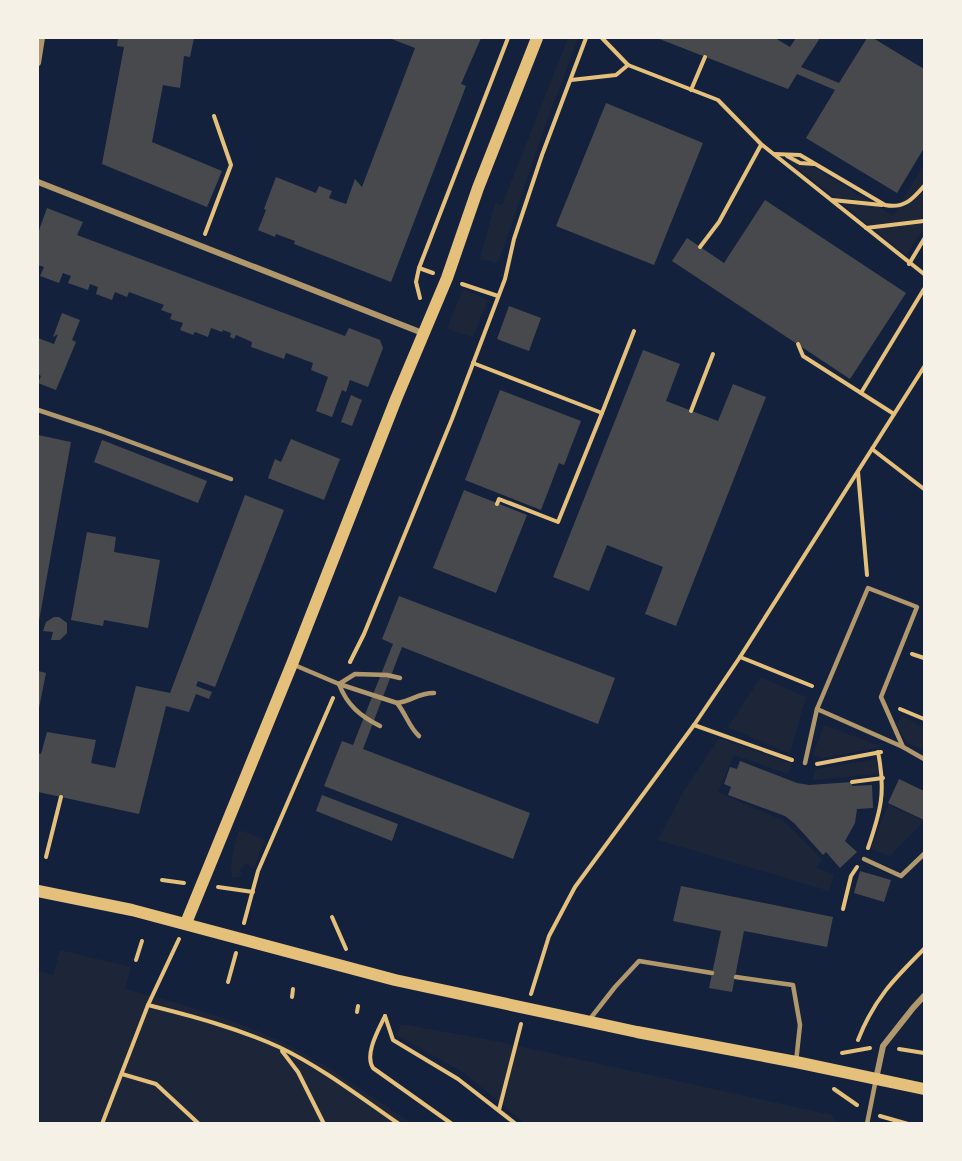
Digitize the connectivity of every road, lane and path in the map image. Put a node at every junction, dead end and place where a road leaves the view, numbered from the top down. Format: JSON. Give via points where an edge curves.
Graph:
{"nodes":[{"id":1,"x":42,"y":38,"type":"edge"},
{"id":2,"x":508,"y":38,"type":"edge"},
{"id":3,"x":537,"y":38,"type":"edge"},
{"id":4,"x":586,"y":38,"type":"edge"},
{"id":5,"x":602,"y":38,"type":"edge"},
{"id":6,"x":705,"y":57,"type":"dead end"},
{"id":7,"x":38,"y":63,"type":"edge"},
{"id":8,"x":628,"y":65,"type":"junction"},
{"id":9,"x":571,"y":80,"type":"junction"},
{"id":10,"x":691,"y":90,"type":"junction"},
{"id":11,"x":214,"y":116,"type":"dead end"},
{"id":12,"x":761,"y":144,"type":"junction"},
{"id":13,"x":773,"y":154,"type":"junction"},
{"id":14,"x":38,"y":182,"type":"edge"},
{"id":15,"x":924,"y":186,"type":"edge"},
{"id":16,"x":830,"y":200,"type":"junction"},
{"id":17,"x":885,"y":205,"type":"junction"},
{"id":18,"x":924,"y":221,"type":"edge"},
{"id":19,"x":864,"y":228,"type":"junction"},
{"id":20,"x":924,"y":239,"type":"edge"},
{"id":21,"x":200,"y":246,"type":"junction"},
{"id":22,"x":700,"y":247,"type":"dead end"},
{"id":23,"x":909,"y":264,"type":"junction"},
{"id":24,"x":924,"y":274,"type":"edge"},
{"id":25,"x":447,"y":278,"type":"junction"},
{"id":26,"x":924,"y":289,"type":"edge"},
{"id":27,"x":498,"y":297,"type":"junction"},
{"id":28,"x":409,"y":328,"type":"junction"},
{"id":29,"x":634,"y":331,"type":"dead end"},
{"id":30,"x":424,"y":334,"type":"junction"},
{"id":31,"x":798,"y":344,"type":"dead end"},
{"id":32,"x":713,"y":354,"type":"dead end"},
{"id":33,"x":473,"y":363,"type":"junction"},
{"id":34,"x":924,"y":367,"type":"edge"},
{"id":35,"x":861,"y":393,"type":"junction"},
{"id":36,"x":38,"y":410,"type":"edge"},
{"id":37,"x":691,"y":411,"type":"dead end"},
{"id":38,"x":602,"y":413,"type":"junction"},
{"id":39,"x":894,"y":414,"type":"junction"},
{"id":40,"x":872,"y":449,"type":"junction"},
{"id":41,"x":858,"y":472,"type":"junction"},
{"id":42,"x":231,"y":479,"type":"dead end"},
{"id":43,"x":924,"y":489,"type":"edge"},
{"id":44,"x":497,"y":504,"type":"dead end"},
{"id":45,"x":868,"y":588,"type":"junction"},
{"id":46,"x":740,"y":657,"type":"junction"},
{"id":47,"x":292,"y":664,"type":"junction"},
{"id":48,"x":400,"y":678,"type":"dead end"},
{"id":49,"x":339,"y":684,"type":"junction"},
{"id":50,"x":825,"y":692,"type":"junction"},
{"id":51,"x":434,"y":693,"type":"dead end"},
{"id":52,"x":884,"y":702,"type":"junction"},
{"id":53,"x":397,"y":703,"type":"junction"},
{"id":54,"x":818,"y":709,"type":"junction"},
{"id":55,"x":924,"y":719,"type":"edge"},
{"id":56,"x":380,"y":726,"type":"dead end"},
{"id":57,"x":419,"y":736,"type":"dead end"},
{"id":58,"x":903,"y":747,"type":"junction"},
{"id":59,"x":878,"y":752,"type":"dead end"},
{"id":60,"x":924,"y":759,"type":"edge"},
{"id":61,"x":805,"y":763,"type":"dead end"},
{"id":62,"x":883,"y":778,"type":"junction"},
{"id":63,"x":852,"y":782,"type":"dead end"},
{"id":64,"x":61,"y":797,"type":"dead end"},
{"id":65,"x":924,"y":854,"type":"edge"},
{"id":66,"x":46,"y":857,"type":"dead end"},
{"id":67,"x":864,"y":859,"type":"junction"},
{"id":68,"x":38,"y":891,"type":"edge"},
{"id":69,"x":843,"y":909,"type":"dead end"},
{"id":70,"x":332,"y":917,"type":"dead end"},
{"id":71,"x":186,"y":923,"type":"junction"},
{"id":72,"x":240,"y":938,"type":"junction"},
{"id":73,"x":142,"y":941,"type":"dead end"},
{"id":74,"x":924,"y":949,"type":"edge"},
{"id":75,"x":136,"y":960,"type":"dead end"},
{"id":76,"x":354,"y":969,"type":"junction"},
{"id":77,"x":712,"y":973,"type":"dead end"},
{"id":78,"x":735,"y":977,"type":"dead end"},
{"id":79,"x":228,"y":982,"type":"dead end"},
{"id":80,"x":293,"y":989,"type":"dead end"},
{"id":81,"x":924,"y":996,"type":"edge"},
{"id":82,"x":292,"y":997,"type":"dead end"},
{"id":83,"x":148,"y":1005,"type":"junction"},
{"id":84,"x":358,"y":1006,"type":"dead end"},
{"id":85,"x":526,"y":1008,"type":"junction"},
{"id":86,"x":357,"y":1012,"type":"dead end"},
{"id":87,"x":588,"y":1021,"type":"junction"},
{"id":88,"x":858,"y":1040,"type":"dead end"},
{"id":89,"x":883,"y":1046,"type":"junction"},
{"id":90,"x":280,"y":1048,"type":"junction"},
{"id":91,"x":924,"y":1053,"type":"edge"},
{"id":92,"x":796,"y":1062,"type":"junction"},
{"id":93,"x":122,"y":1074,"type":"junction"},
{"id":94,"x":876,"y":1079,"type":"junction"},
{"id":95,"x":924,"y":1089,"type":"edge"},
{"id":96,"x":500,"y":1110,"type":"junction"},
{"id":97,"x":868,"y":1113,"type":"junction"},
{"id":98,"x":102,"y":1124,"type":"edge"},
{"id":99,"x":199,"y":1124,"type":"edge"},
{"id":100,"x":324,"y":1124,"type":"edge"},
{"id":101,"x":399,"y":1124,"type":"edge"},
{"id":102,"x":452,"y":1124,"type":"edge"},
{"id":103,"x":516,"y":1124,"type":"edge"},
{"id":104,"x":867,"y":1124,"type":"edge"},
{"id":105,"x":908,"y":1124,"type":"edge"}],
"edges":[{"from":1,"to":7,"type":"street"},
{"from":2,"to":28,"type":"path","via":[[419,268],[416,282],[420,299]]},
{"from":3,"to":25,"type":"main road"},
{"from":4,"to":9,"type":"path"},
{"from":5,"to":8,"type":"path"},
{"from":6,"to":10,"type":"path"},
{"from":8,"to":9,"type":"path","via":[[616,75]]},
{"from":8,"to":10,"type":"path"},
{"from":9,"to":27,"type":"path"},
{"from":10,"to":12,"type":"path","via":[[718,100]]},
{"from":11,"to":21,"type":"path","via":[[231,165]]},
{"from":12,"to":13,"type":"path"},
{"from":12,"to":22,"type":"path","via":[[719,222]]},
{"from":13,"to":16,"type":"path"},
{"from":13,"to":17,"type":"path","via":[[800,155]]},
{"from":14,"to":21,"type":"street"},
{"from":15,"to":17,"type":"path","via":[[911,202],[895,207]]},
{"from":16,"to":17,"type":"path"},
{"from":16,"to":19,"type":"path"},
{"from":18,"to":19,"type":"path"},
{"from":19,"to":23,"type":"path"},
{"from":20,"to":23,"type":"path"},
{"from":21,"to":28,"type":"street"},
{"from":23,"to":24,"type":"path"},
{"from":25,"to":27,"type":"path"},
{"from":25,"to":30,"type":"main road"},
{"from":26,"to":35,"type":"path"},
{"from":27,"to":33,"type":"path"},
{"from":28,"to":30,"type":"street"},
{"from":29,"to":38,"type":"path"},
{"from":30,"to":47,"type":"main road"},
{"from":31,"to":35,"type":"path","via":[[803,356]]},
{"from":32,"to":37,"type":"path"},
{"from":33,"to":38,"type":"path"},
{"from":33,"to":49,"type":"path","via":[[364,634]]},
{"from":34,"to":39,"type":"path"},
{"from":35,"to":39,"type":"path"},
{"from":36,"to":42,"type":"lane"},
{"from":38,"to":44,"type":"path","via":[[558,522],[499,499]]},
{"from":39,"to":40,"type":"path"},
{"from":40,"to":41,"type":"path"},
{"from":40,"to":43,"type":"path"},
{"from":41,"to":45,"type":"path"},
{"from":41,"to":46,"type":"path"},
{"from":45,"to":50,"type":"lane"},
{"from":45,"to":52,"type":"lane","via":[[917,607],[881,697]]},
{"from":46,"to":50,"type":"path"},
{"from":46,"to":85,"type":"path","via":[[575,887],[549,936]]},
{"from":47,"to":49,"type":"lane"},
{"from":47,"to":71,"type":"main road"},
{"from":48,"to":49,"type":"lane","via":[[356,674]]},
{"from":49,"to":53,"type":"lane"},
{"from":49,"to":56,"type":"lane","via":[[351,707]]},
{"from":49,"to":72,"type":"path","via":[[258,871]]},
{"from":50,"to":54,"type":"lane"},
{"from":51,"to":53,"type":"lane"},
{"from":52,"to":55,"type":"path"},
{"from":52,"to":58,"type":"lane"},
{"from":53,"to":57,"type":"lane"},
{"from":54,"to":58,"type":"lane"},
{"from":54,"to":61,"type":"lane"},
{"from":58,"to":60,"type":"lane"},
{"from":59,"to":62,"type":"path"},
{"from":62,"to":63,"type":"path"},
{"from":62,"to":67,"type":"path","via":[[879,814]]},
{"from":64,"to":66,"type":"path"},
{"from":65,"to":67,"type":"lane","via":[[901,876]]},
{"from":67,"to":69,"type":"path","via":[[851,876]]},
{"from":68,"to":71,"type":"main road"},
{"from":70,"to":76,"type":"path"},
{"from":71,"to":72,"type":"main road"},
{"from":71,"to":83,"type":"path"},
{"from":72,"to":76,"type":"main road"},
{"from":72,"to":79,"type":"path"},
{"from":73,"to":75,"type":"path"},
{"from":74,"to":88,"type":"path","via":[[888,984]]},
{"from":76,"to":85,"type":"main road"},
{"from":77,"to":87,"type":"lane","via":[[639,961]]},
{"from":78,"to":92,"type":"lane","via":[[793,985],[800,1025]]},
{"from":80,"to":82,"type":"path"},
{"from":81,"to":89,"type":"street"},
{"from":83,"to":90,"type":"path","via":[[235,1029]]},
{"from":83,"to":93,"type":"path"},
{"from":84,"to":86,"type":"path"},
{"from":85,"to":87,"type":"main road"},
{"from":85,"to":96,"type":"path"},
{"from":87,"to":92,"type":"main road"},
{"from":89,"to":91,"type":"path"},
{"from":89,"to":94,"type":"street"},
{"from":90,"to":100,"type":"path","via":[[298,1072]]},
{"from":90,"to":101,"type":"path"},
{"from":92,"to":94,"type":"main road"},
{"from":93,"to":98,"type":"path"},
{"from":93,"to":99,"type":"path","via":[[156,1084]]},
{"from":94,"to":95,"type":"main road"},
{"from":94,"to":97,"type":"lane"},
{"from":96,"to":102,"type":"path","via":[[393,1040],[385,1016],[372,1050],[373,1068]]},
{"from":96,"to":103,"type":"path"},
{"from":97,"to":104,"type":"lane"},
{"from":97,"to":105,"type":"path"}]}
